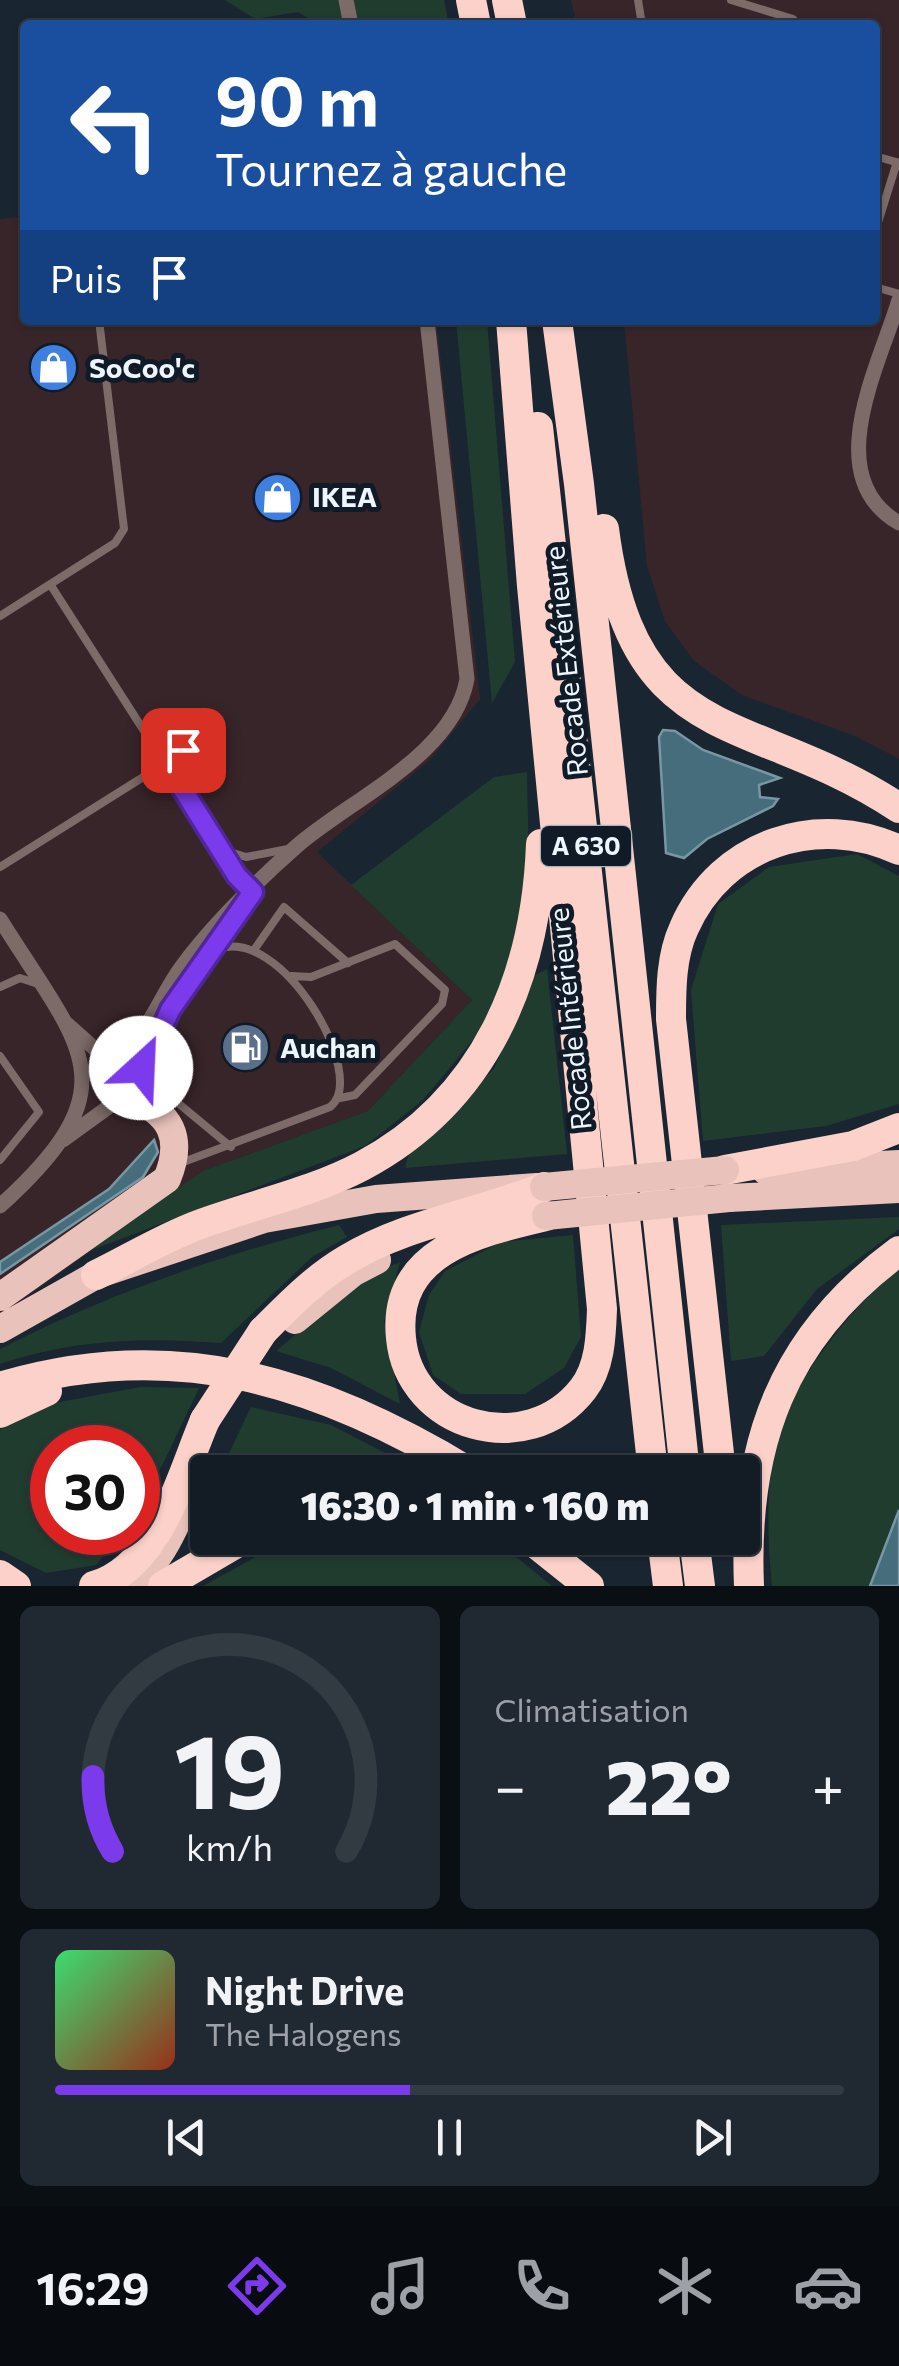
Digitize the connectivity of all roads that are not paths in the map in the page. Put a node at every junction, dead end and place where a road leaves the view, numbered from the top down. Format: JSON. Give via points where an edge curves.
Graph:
{"nodes":[{"id":1,"x":731,"y":0,"type":"edge"},
{"id":2,"x":793,"y":20,"type":"edge"},
{"id":3,"x":898,"y":162,"type":"edge"},
{"id":4,"x":880,"y":217,"type":"edge"},
{"id":5,"x":899,"y":297,"type":"edge"},
{"id":6,"x":100,"y":325,"type":"edge"},
{"id":7,"x":428,"y":325,"type":"edge"},
{"id":8,"x":511,"y":325,"type":"edge"},
{"id":9,"x":525,"y":325,"type":"edge"},
{"id":10,"x":558,"y":325,"type":"edge"},
{"id":11,"x":568,"y":325,"type":"edge"},
{"id":12,"x":899,"y":522,"type":"edge"},
{"id":13,"x":50,"y":584,"type":"junction"},
{"id":14,"x":532,"y":586,"type":"junction"},
{"id":15,"x":0,"y":616,"type":"edge"},
{"id":16,"x":196,"y":741,"type":"dead end"},
{"id":17,"x":154,"y":745,"type":"junction"},
{"id":18,"x":183,"y":750,"type":"junction"},
{"id":19,"x":148,"y":774,"type":"junction"},
{"id":20,"x":177,"y":780,"type":"junction"},
{"id":21,"x":899,"y":808,"type":"edge"},
{"id":22,"x":297,"y":846,"type":"junction"},
{"id":23,"x":220,"y":849,"type":"junction"},
{"id":24,"x":899,"y":850,"type":"edge"},
{"id":25,"x":0,"y":867,"type":"edge"},
{"id":26,"x":253,"y":892,"type":"junction"},
{"id":27,"x":0,"y":918,"type":"edge"},
{"id":28,"x":254,"y":950,"type":"junction"},
{"id":29,"x":212,"y":952,"type":"junction"},
{"id":30,"x":348,"y":963,"type":"junction"},
{"id":31,"x":291,"y":976,"type":"junction"},
{"id":32,"x":42,"y":986,"type":"junction"},
{"id":33,"x":0,"y":987,"type":"edge"},
{"id":34,"x":66,"y":1024,"type":"junction"},
{"id":35,"x":0,"y":1056,"type":"edge"},
{"id":36,"x":118,"y":1059,"type":"junction"},
{"id":37,"x":132,"y":1090,"type":"junction"},
{"id":38,"x":340,"y":1098,"type":"junction"},
{"id":39,"x":899,"y":1128,"type":"edge"},
{"id":40,"x":60,"y":1142,"type":"junction"},
{"id":41,"x":231,"y":1147,"type":"junction"},
{"id":42,"x":0,"y":1160,"type":"edge"},
{"id":43,"x":899,"y":1164,"type":"edge"},
{"id":44,"x":171,"y":1167,"type":"junction"},
{"id":45,"x":727,"y":1184,"type":"junction"},
{"id":46,"x":20,"y":1187,"type":"junction"},
{"id":47,"x":0,"y":1188,"type":"edge"},
{"id":48,"x":899,"y":1189,"type":"edge"},
{"id":49,"x":545,"y":1202,"type":"junction"},
{"id":50,"x":0,"y":1206,"type":"edge"},
{"id":51,"x":899,"y":1251,"type":"edge"},
{"id":52,"x":96,"y":1275,"type":"junction"},
{"id":53,"x":0,"y":1296,"type":"edge"},
{"id":54,"x":0,"y":1329,"type":"edge"},
{"id":55,"x":180,"y":1364,"type":"junction"},
{"id":56,"x":0,"y":1387,"type":"edge"},
{"id":57,"x":0,"y":1412,"type":"edge"},
{"id":58,"x":212,"y":1422,"type":"junction"},
{"id":59,"x":440,"y":1455,"type":"edge"},
{"id":60,"x":651,"y":1455,"type":"edge"},
{"id":61,"x":684,"y":1455,"type":"edge"},
{"id":62,"x":718,"y":1455,"type":"edge"},
{"id":63,"x":217,"y":1555,"type":"edge"},
{"id":64,"x":551,"y":1555,"type":"edge"},
{"id":65,"x":562,"y":1555,"type":"edge"},
{"id":66,"x":664,"y":1555,"type":"edge"},
{"id":67,"x":696,"y":1555,"type":"edge"},
{"id":68,"x":731,"y":1555,"type":"edge"},
{"id":69,"x":0,"y":1575,"type":"edge"},
{"id":70,"x":16,"y":1586,"type":"edge"},
{"id":71,"x":94,"y":1586,"type":"edge"},
{"id":72,"x":130,"y":1586,"type":"edge"},
{"id":73,"x":163,"y":1586,"type":"edge"},
{"id":74,"x":590,"y":1586,"type":"edge"},
{"id":75,"x":668,"y":1586,"type":"edge"},
{"id":76,"x":700,"y":1586,"type":"edge"},
{"id":77,"x":735,"y":1586,"type":"edge"},
{"id":78,"x":748,"y":1586,"type":"edge"}],
"edges":[{"from":1,"to":2,"type":"lane"},
{"from":3,"to":4,"type":"lane"},
{"from":5,"to":12,"type":"street","via":[[856,455],[870,499]]},
{"from":6,"to":13,"type":"lane","via":[[124,529],[115,543]]},
{"from":7,"to":22,"type":"street","via":[[468,679],[464,698],[425,750]]},
{"from":8,"to":14,"type":"highway"},
{"from":9,"to":60,"type":"highway","name":"Rocade Intérieure","number":"A 630"},
{"from":10,"to":61,"type":"highway","name":"Rocade Extérieure","number":"A 630"},
{"from":11,"to":21,"type":"highway","via":[[614,590],[648,665],[692,709],[724,728],[843,774]]},
{"from":13,"to":15,"type":"lane"},
{"from":13,"to":17,"type":"lane"},
{"from":14,"to":49,"type":"highway","via":[[601,1340],[584,1388],[567,1406],[526,1426],[487,1429],[433,1405],[413,1382],[398,1316],[408,1282],[442,1252]]},
{"from":14,"to":52,"type":"highway","via":[[538,904],[524,967],[473,1070],[436,1110],[362,1166],[194,1226]]},
{"from":16,"to":18,"type":"lane"},
{"from":17,"to":18,"type":"lane","via":[[166,741]]},
{"from":17,"to":19,"type":"lane","via":[[146,755]]},
{"from":18,"to":20,"type":"lane","via":[[186,770]]},
{"from":19,"to":20,"type":"lane","via":[[164,784]]},
{"from":19,"to":25,"type":"lane"},
{"from":20,"to":23,"type":"lane"},
{"from":22,"to":23,"type":"lane","via":[[246,857]]},
{"from":22,"to":26,"type":"street"},
{"from":23,"to":26,"type":"lane"},
{"from":24,"to":62,"type":"highway","via":[[836,833],[763,846],[715,880],[682,930],[670,1019]]},
{"from":26,"to":29,"type":"street"},
{"from":26,"to":36,"type":"street","via":[[204,940]]},
{"from":27,"to":32,"type":"street"},
{"from":28,"to":29,"type":"lane"},
{"from":28,"to":30,"type":"lane","via":[[284,906]]},
{"from":28,"to":31,"type":"lane"},
{"from":29,"to":37,"type":"street","via":[[160,1028]]},
{"from":30,"to":31,"type":"lane","via":[[310,978]]},
{"from":30,"to":38,"type":"lane","via":[[396,944],[442,986],[446,1000],[355,1095]]},
{"from":31,"to":38,"type":"lane","via":[[341,1072]]},
{"from":32,"to":33,"type":"lane","via":[[20,978]]},
{"from":32,"to":34,"type":"street"},
{"from":34,"to":36,"type":"street"},
{"from":34,"to":40,"type":"street","via":[[84,1082]]},
{"from":35,"to":42,"type":"lane","via":[[38,1112]]},
{"from":36,"to":37,"type":"street","via":[[136,1063]]},
{"from":36,"to":37,"type":"street","via":[[107,1067],[109,1092]]},
{"from":37,"to":40,"type":"street"},
{"from":37,"to":41,"type":"lane"},
{"from":37,"to":44,"type":"highway","via":[[174,1131]]},
{"from":38,"to":41,"type":"lane"},
{"from":39,"to":45,"type":"highway"},
{"from":40,"to":46,"type":"street"},
{"from":41,"to":44,"type":"lane"},
{"from":43,"to":45,"type":"highway"},
{"from":44,"to":53,"type":"highway","via":[[156,1189]]},
{"from":45,"to":48,"type":"highway"},
{"from":45,"to":49,"type":"highway","bridge":true},
{"from":46,"to":47,"type":"lane"},
{"from":46,"to":50,"type":"street"},
{"from":49,"to":52,"type":"highway","via":[[495,1186],[376,1198],[264,1219]]},
{"from":49,"to":58,"type":"highway","bridge":true,"via":[[498,1206],[412,1230],[346,1260],[308,1287]]},
{"from":51,"to":78,"type":"highway","via":[[823,1322],[772,1404],[750,1489]]},
{"from":52,"to":54,"type":"highway"},
{"from":55,"to":56,"type":"highway","via":[[100,1368]]},
{"from":55,"to":57,"type":"highway","via":[[42,1392]]},
{"from":55,"to":59,"type":"highway","via":[[321,1395]]},
{"from":58,"to":71,"type":"highway","via":[[154,1536],[132,1564]]},
{"from":58,"to":72,"type":"highway","via":[[168,1541]]},
{"from":63,"to":73,"type":"highway"},
{"from":64,"to":74,"type":"highway"},
{"from":65,"to":74,"type":"highway"},
{"from":66,"to":75,"type":"highway"},
{"from":67,"to":76,"type":"highway"},
{"from":68,"to":77,"type":"highway"},
{"from":69,"to":70,"type":"highway"}]}
